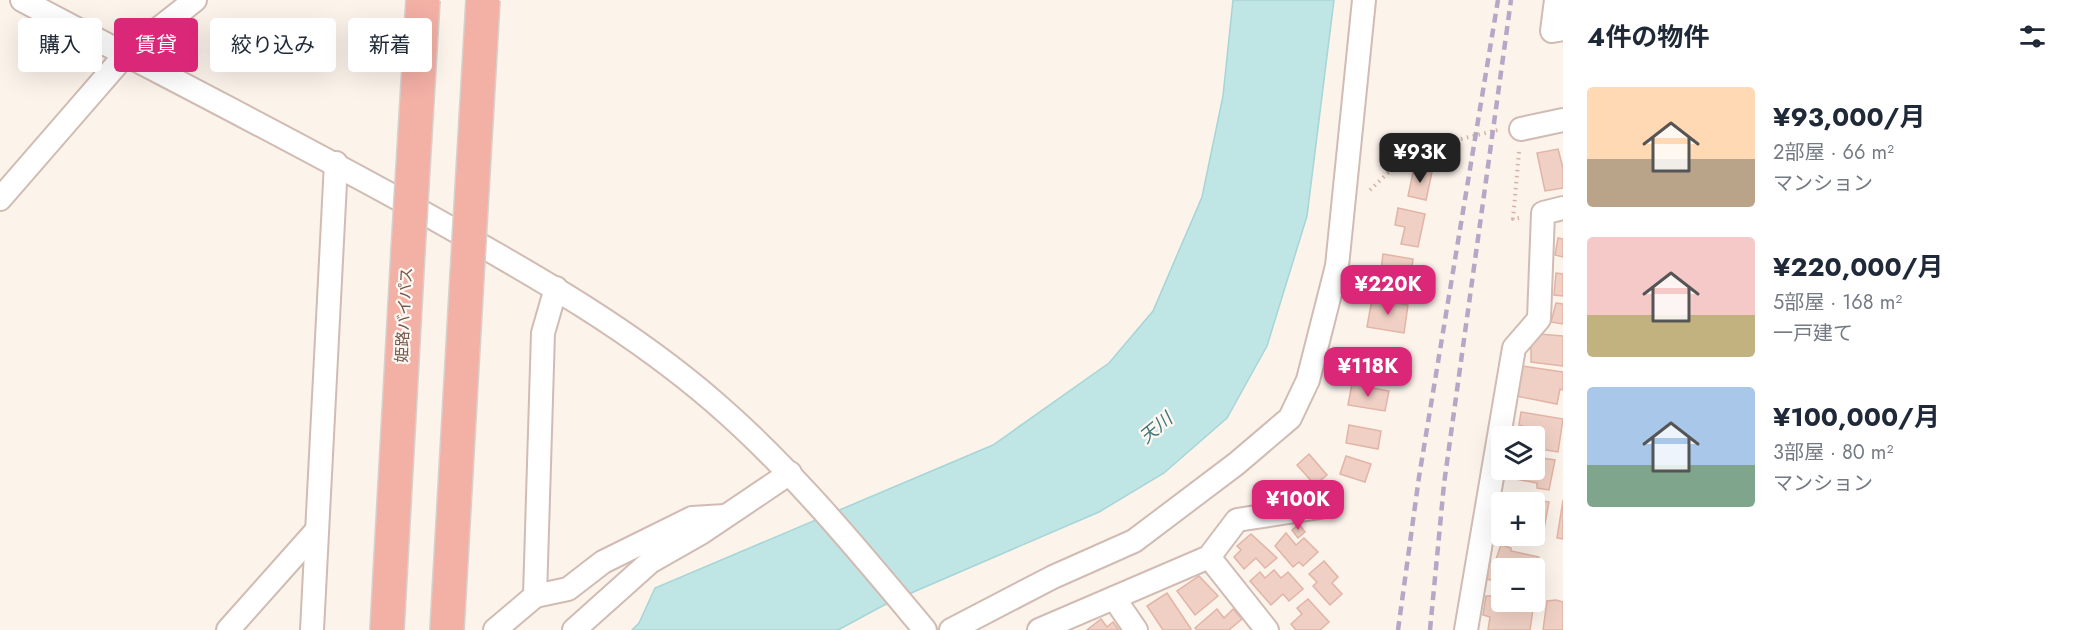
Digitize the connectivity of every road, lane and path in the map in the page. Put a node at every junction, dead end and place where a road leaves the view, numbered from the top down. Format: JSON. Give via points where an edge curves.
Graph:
{"nodes":[{"id":1,"x":22,"y":0,"type":"edge"},
{"id":2,"x":195,"y":0,"type":"edge"},
{"id":3,"x":423,"y":0,"type":"edge"},
{"id":4,"x":483,"y":0,"type":"edge"},
{"id":5,"x":1364,"y":0,"type":"edge"},
{"id":6,"x":1556,"y":0,"type":"edge"},
{"id":7,"x":172,"y":18,"type":"edge"},
{"id":8,"x":1563,"y":29,"type":"edge"},
{"id":9,"x":114,"y":49,"type":"edge"},
{"id":10,"x":114,"y":68,"type":"edge"},
{"id":11,"x":158,"y":72,"type":"edge"},
{"id":12,"x":1563,"y":120,"type":"edge"},
{"id":13,"x":1521,"y":129,"type":"junction"},
{"id":14,"x":336,"y":163,"type":"junction"},
{"id":15,"x":0,"y":199,"type":"edge"},
{"id":16,"x":1342,"y":210,"type":"junction"},
{"id":17,"x":1553,"y":210,"type":"edge"},
{"id":18,"x":556,"y":288,"type":"junction"},
{"id":19,"x":790,"y":473,"type":"junction"},
{"id":20,"x":1320,"y":507,"type":"dead end"},
{"id":21,"x":725,"y":516,"type":"junction"},
{"id":22,"x":317,"y":530,"type":"junction"},
{"id":23,"x":1209,"y":557,"type":"junction"},
{"id":24,"x":535,"y":596,"type":"junction"},
{"id":25,"x":1114,"y":598,"type":"junction"},
{"id":26,"x":920,"y":624,"type":"edge"},
{"id":27,"x":387,"y":629,"type":"edge"},
{"id":28,"x":228,"y":630,"type":"edge"},
{"id":29,"x":312,"y":630,"type":"edge"},
{"id":30,"x":447,"y":630,"type":"edge"},
{"id":31,"x":495,"y":630,"type":"edge"},
{"id":32,"x":574,"y":630,"type":"edge"},
{"id":33,"x":951,"y":630,"type":"edge"},
{"id":34,"x":1039,"y":630,"type":"edge"},
{"id":35,"x":1136,"y":630,"type":"edge"},
{"id":36,"x":1267,"y":630,"type":"edge"},
{"id":37,"x":1466,"y":630,"type":"edge"}],
"edges":[{"from":1,"to":9,"type":"street"},
{"from":2,"to":7,"type":"street"},
{"from":3,"to":27,"type":"highway","name":"姫路バイパス","bridge":true},
{"from":4,"to":30,"type":"highway","bridge":true},
{"from":5,"to":16,"type":"street"},
{"from":6,"to":8,"type":"street","via":[[1552,31]]},
{"from":10,"to":15,"type":"street"},
{"from":11,"to":14,"type":"street"},
{"from":12,"to":13,"type":"street"},
{"from":13,"to":16,"type":"path","via":[[1467,136],[1411,151],[1363,197]]},
{"from":13,"to":17,"type":"path","via":[[1513,219]]},
{"from":14,"to":18,"type":"street"},
{"from":14,"to":22,"type":"street"},
{"from":16,"to":33,"type":"street","via":[[1337,266],[1308,380],[1290,418],[1134,541],[1053,577]]},
{"from":17,"to":37,"type":"street","via":[[1539,319],[1514,348]]},
{"from":18,"to":19,"type":"street","via":[[675,370]]},
{"from":18,"to":24,"type":"street","via":[[543,333]]},
{"from":19,"to":21,"type":"street"},
{"from":19,"to":26,"type":"street"},
{"from":20,"to":23,"type":"street","via":[[1237,520]]},
{"from":21,"to":24,"type":"street","via":[[692,518],[603,562],[568,589]]},
{"from":21,"to":32,"type":"street","via":[[650,562]]},
{"from":22,"to":28,"type":"street"},
{"from":22,"to":29,"type":"street"},
{"from":23,"to":25,"type":"street"},
{"from":23,"to":36,"type":"street"},
{"from":24,"to":31,"type":"street"},
{"from":25,"to":34,"type":"street"},
{"from":25,"to":35,"type":"street"}]}
